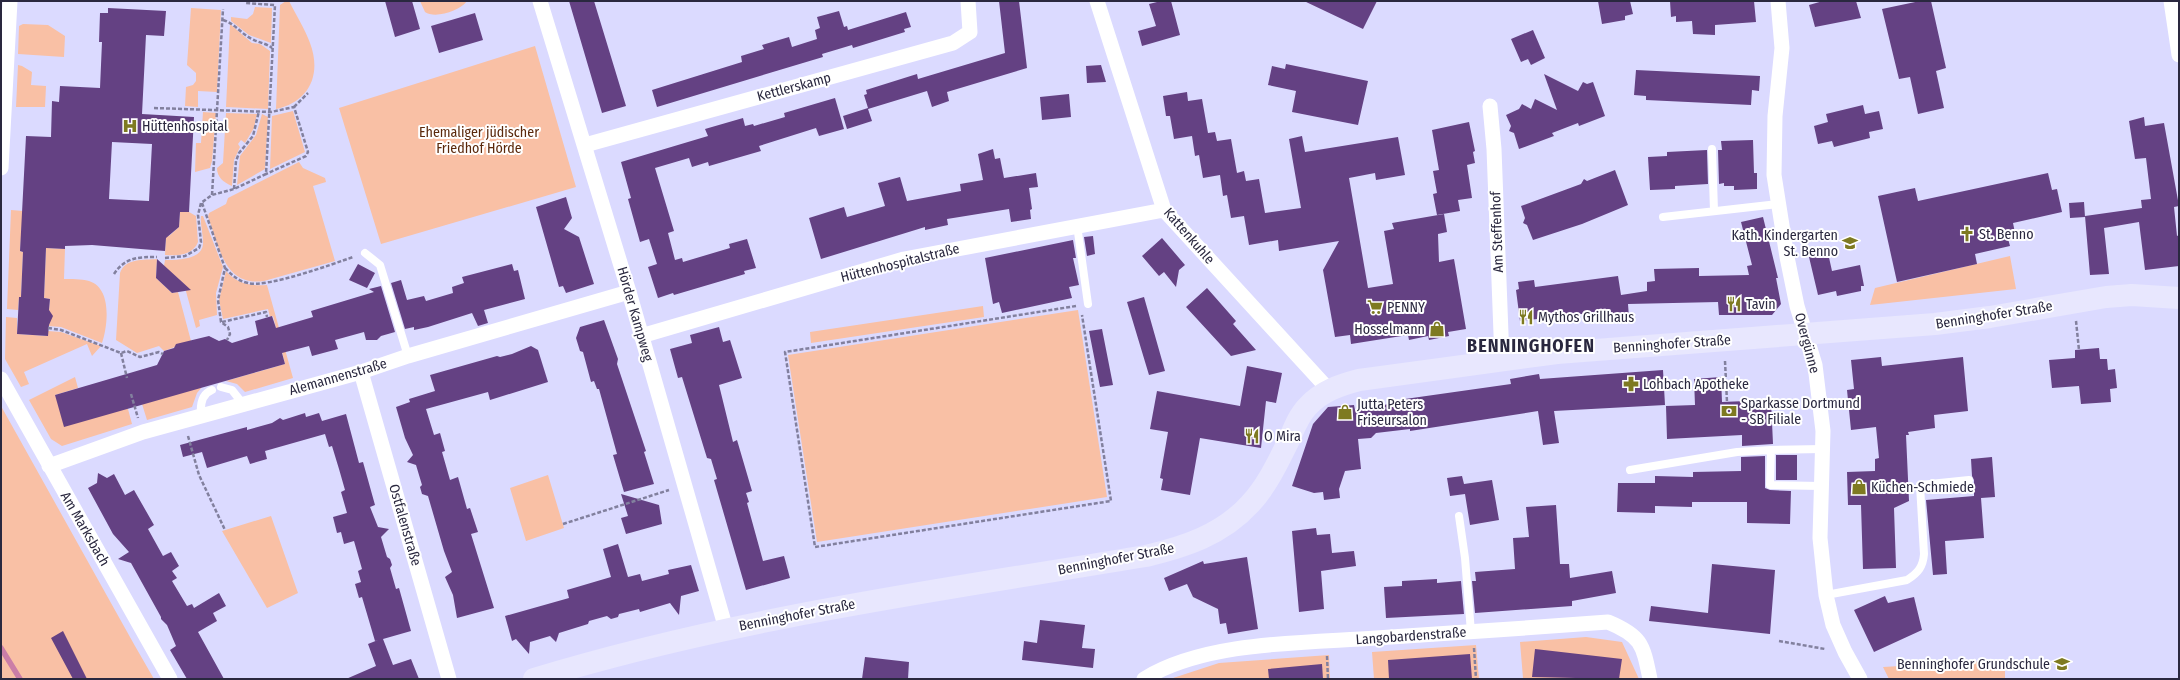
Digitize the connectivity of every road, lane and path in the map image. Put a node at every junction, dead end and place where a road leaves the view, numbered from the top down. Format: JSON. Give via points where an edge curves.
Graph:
{"nodes":[{"id":1,"x":10,"y":1,"type":"edge"},
{"id":2,"x":265,"y":1,"type":"edge"},
{"id":3,"x":540,"y":1,"type":"edge"},
{"id":4,"x":968,"y":1,"type":"edge"},
{"id":5,"x":1097,"y":1,"type":"edge"},
{"id":6,"x":1778,"y":1,"type":"edge"},
{"id":7,"x":2171,"y":1,"type":"edge"},
{"id":8,"x":245,"y":3,"type":"dead end"},
{"id":9,"x":266,"y":5,"type":"junction"},
{"id":10,"x":223,"y":9,"type":"dead end"},
{"id":11,"x":223,"y":20,"type":"junction"},
{"id":12,"x":272,"y":48,"type":"junction"},
{"id":13,"x":2179,"y":55,"type":"edge"},
{"id":14,"x":308,"y":93,"type":"dead end"},
{"id":15,"x":1490,"y":106,"type":"dead end"},
{"id":16,"x":294,"y":107,"type":"junction"},
{"id":17,"x":154,"y":108,"type":"dead end"},
{"id":18,"x":218,"y":110,"type":"junction"},
{"id":19,"x":259,"y":111,"type":"junction"},
{"id":20,"x":269,"y":112,"type":"junction"},
{"id":21,"x":585,"y":145,"type":"junction"},
{"id":22,"x":1712,"y":149,"type":"dead end"},
{"id":23,"x":1,"y":168,"type":"edge"},
{"id":24,"x":266,"y":174,"type":"junction"},
{"id":25,"x":234,"y":189,"type":"junction"},
{"id":26,"x":212,"y":195,"type":"junction"},
{"id":27,"x":201,"y":203,"type":"junction"},
{"id":28,"x":1778,"y":204,"type":"junction"},
{"id":29,"x":1164,"y":210,"type":"junction"},
{"id":30,"x":1714,"y":211,"type":"junction"},
{"id":31,"x":1663,"y":217,"type":"dead end"},
{"id":32,"x":1077,"y":225,"type":"junction"},
{"id":33,"x":365,"y":253,"type":"joint"},
{"id":34,"x":157,"y":256,"type":"dead end"},
{"id":35,"x":165,"y":258,"type":"dead end"},
{"id":36,"x":225,"y":268,"type":"junction"},
{"id":37,"x":114,"y":274,"type":"dead end"},
{"id":38,"x":629,"y":292,"type":"junction"},
{"id":39,"x":2179,"y":298,"type":"edge"},
{"id":40,"x":1084,"y":305,"type":"junction"},
{"id":41,"x":267,"y":317,"type":"dead end"},
{"id":42,"x":2076,"y":317,"type":"dead end"},
{"id":43,"x":221,"y":322,"type":"junction"},
{"id":44,"x":48,"y":328,"type":"dead end"},
{"id":45,"x":1806,"y":335,"type":"junction"},
{"id":46,"x":641,"y":336,"type":"junction"},
{"id":47,"x":227,"y":340,"type":"dead end"},
{"id":48,"x":2079,"y":350,"type":"dead end"},
{"id":49,"x":121,"y":353,"type":"junction"},
{"id":50,"x":163,"y":354,"type":"dead end"},
{"id":51,"x":408,"y":356,"type":"junction"},
{"id":52,"x":1502,"y":360,"type":"junction"},
{"id":53,"x":1725,"y":361,"type":"dead end"},
{"id":54,"x":361,"y":372,"type":"junction"},
{"id":55,"x":127,"y":378,"type":"dead end"},
{"id":56,"x":1,"y":379,"type":"edge"},
{"id":57,"x":221,"y":387,"type":"dead end"},
{"id":58,"x":212,"y":390,"type":"dead end"},
{"id":59,"x":1329,"y":390,"type":"junction"},
{"id":60,"x":131,"y":394,"type":"dead end"},
{"id":61,"x":1727,"y":402,"type":"dead end"},
{"id":62,"x":243,"y":404,"type":"junction"},
{"id":63,"x":201,"y":416,"type":"junction"},
{"id":64,"x":183,"y":421,"type":"junction"},
{"id":65,"x":142,"y":432,"type":"junction"},
{"id":66,"x":1823,"y":449,"type":"junction"},
{"id":67,"x":1771,"y":450,"type":"junction"},
{"id":68,"x":49,"y":466,"type":"junction"},
{"id":69,"x":1630,"y":470,"type":"dead end"},
{"id":70,"x":1969,"y":480,"type":"dead end"},
{"id":71,"x":684,"y":485,"type":"junction"},
{"id":72,"x":1821,"y":486,"type":"junction"},
{"id":73,"x":1459,"y":516,"type":"dead end"},
{"id":74,"x":563,"y":524,"type":"dead end"},
{"id":75,"x":225,"y":530,"type":"dead end"},
{"id":76,"x":1826,"y":595,"type":"junction"},
{"id":77,"x":726,"y":629,"type":"junction"},
{"id":78,"x":1472,"y":632,"type":"junction"},
{"id":79,"x":1778,"y":641,"type":"dead end"},
{"id":80,"x":1326,"y":642,"type":"junction"},
{"id":81,"x":1818,"y":648,"type":"dead end"},
{"id":82,"x":170,"y":679,"type":"edge"},
{"id":83,"x":449,"y":679,"type":"edge"},
{"id":84,"x":534,"y":679,"type":"edge"},
{"id":85,"x":1144,"y":679,"type":"edge"},
{"id":86,"x":1328,"y":679,"type":"edge"},
{"id":87,"x":1476,"y":679,"type":"edge"},
{"id":88,"x":1650,"y":679,"type":"edge"},
{"id":89,"x":1860,"y":679,"type":"edge"}],
"edges":[{"from":1,"to":23,"type":"street"},
{"from":2,"to":9,"type":"path"},
{"from":3,"to":21,"type":"street","name":"Hörder Kampweg"},
{"from":4,"to":21,"type":"street","name":"Kettlerskamp","via":[[970,32],[953,44]]},
{"from":5,"to":29,"type":"street","name":"Kattenkuhle"},
{"from":6,"to":28,"type":"street","name":"Overgünne","via":[[1782,48],[1774,175]]},
{"from":7,"to":13,"type":"street"},
{"from":8,"to":9,"type":"path"},
{"from":9,"to":12,"type":"path","via":[[274,5]]},
{"from":10,"to":11,"type":"path"},
{"from":11,"to":12,"type":"path","via":[[232,22],[252,40],[264,42]]},
{"from":11,"to":18,"type":"path"},
{"from":12,"to":20,"type":"path"},
{"from":14,"to":16,"type":"path"},
{"from":15,"to":52,"type":"street","name":"Am Steffenhof"},
{"from":16,"to":20,"type":"path"},
{"from":16,"to":24,"type":"path","via":[[308,152],[306,156]]},
{"from":17,"to":18,"type":"path"},
{"from":18,"to":19,"type":"path"},
{"from":18,"to":26,"type":"path"},
{"from":19,"to":20,"type":"path"},
{"from":19,"to":25,"type":"path","via":[[253,136],[239,153],[236,161]]},
{"from":20,"to":24,"type":"path"},
{"from":21,"to":38,"type":"street","name":"Hörder Kampweg"},
{"from":22,"to":30,"type":"lane"},
{"from":24,"to":25,"type":"path"},
{"from":25,"to":26,"type":"path"},
{"from":26,"to":27,"type":"path"},
{"from":27,"to":35,"type":"path","via":[[198,215],[201,242],[199,248],[185,256]]},
{"from":27,"to":36,"type":"path"},
{"from":28,"to":30,"type":"lane"},
{"from":28,"to":45,"type":"street","name":"Overgünne","via":[[1787,257]]},
{"from":29,"to":32,"type":"street","name":"Hüttenhospitalstraße"},
{"from":29,"to":59,"type":"street","name":"Kattenkuhle"},
{"from":30,"to":31,"type":"lane"},
{"from":32,"to":40,"type":"lane"},
{"from":32,"to":46,"type":"street","name":"Hüttenhospitalstraße","via":[[904,259]]},
{"from":33,"to":36,"type":"path","via":[[262,283],[248,283],[238,279]]},
{"from":33,"to":51,"type":"lane","via":[[380,265]]},
{"from":34,"to":37,"type":"path","via":[[129,259],[120,265]]},
{"from":36,"to":43,"type":"path","via":[[218,300]]},
{"from":38,"to":46,"type":"street","name":"Hörder Kampweg"},
{"from":38,"to":51,"type":"street","name":"Alemannenstraße"},
{"from":39,"to":45,"type":"main road","name":"Benninghofer Straße","via":[[2132,295],[2106,297],[1935,324]]},
{"from":40,"to":40,"type":"path","via":[[1111,501],[815,547],[785,352]]},
{"from":41,"to":43,"type":"path","via":[[266,312]]},
{"from":42,"to":48,"type":"path"},
{"from":43,"to":47,"type":"path","via":[[228,327],[230,334]]},
{"from":44,"to":49,"type":"path","via":[[61,330]]},
{"from":45,"to":52,"type":"main road","name":"Benninghofer Straße","via":[[1557,353]]},
{"from":45,"to":66,"type":"street","name":"Overgünne","via":[[1814,365]]},
{"from":46,"to":71,"type":"street","name":"Hörder Kampweg"},
{"from":49,"to":50,"type":"path","via":[[127,351],[140,357],[159,352]]},
{"from":49,"to":55,"type":"path"},
{"from":51,"to":54,"type":"street","name":"Alemannenstraße"},
{"from":52,"to":59,"type":"main road","name":"Benninghofer Straße","via":[[1364,379]]},
{"from":53,"to":61,"type":"path"},
{"from":54,"to":62,"type":"street","name":"Alemannenstraße"},
{"from":54,"to":83,"type":"street","name":"Ostfalenstraße"},
{"from":56,"to":68,"type":"street","name":"Am Marksbach"},
{"from":57,"to":62,"type":"lane","via":[[232,390]]},
{"from":58,"to":63,"type":"lane","via":[[204,396],[200,406]]},
{"from":59,"to":77,"type":"main road","name":"Benninghofer Straße","via":[[1307,406],[1276,466],[1250,505],[1222,528],[1199,540],[1146,556],[903,594]]},
{"from":60,"to":65,"type":"path"},
{"from":62,"to":63,"type":"street","name":"Alemannenstraße"},
{"from":63,"to":64,"type":"street","name":"Alemannenstraße"},
{"from":64,"to":65,"type":"street","name":"Alemannenstraße"},
{"from":64,"to":75,"type":"path","via":[[199,475]]},
{"from":65,"to":68,"type":"street","name":"Alemannenstraße"},
{"from":66,"to":67,"type":"lane"},
{"from":66,"to":72,"type":"street","name":"Overgünne"},
{"from":67,"to":69,"type":"lane","via":[[1737,452]]},
{"from":67,"to":72,"type":"lane","via":[[1770,486]]},
{"from":68,"to":82,"type":"street","name":"Am Marksbach"},
{"from":70,"to":76,"type":"lane","via":[[1920,485],[1924,554],[1923,563],[1913,576],[1907,580]]},
{"from":71,"to":74,"type":"path"},
{"from":71,"to":77,"type":"street","name":"Hörder Kampweg"},
{"from":72,"to":76,"type":"street","name":"Overgünne","via":[[1820,538]]},
{"from":73,"to":78,"type":"lane"},
{"from":76,"to":89,"type":"street","name":"Overgünne","via":[[1833,625]]},
{"from":77,"to":84,"type":"main road","name":"Benninghofer Straße","via":[[629,652]]},
{"from":78,"to":80,"type":"street","name":"Langobardenstraße"},
{"from":78,"to":87,"type":"path"},
{"from":78,"to":88,"type":"street","name":"Langobardenstraße","via":[[1608,622],[1628,630],[1640,643]]},
{"from":79,"to":81,"type":"path"},
{"from":80,"to":85,"type":"street","name":"Langobardenstraße","via":[[1212,652],[1165,666]]},
{"from":80,"to":86,"type":"path"}]}
